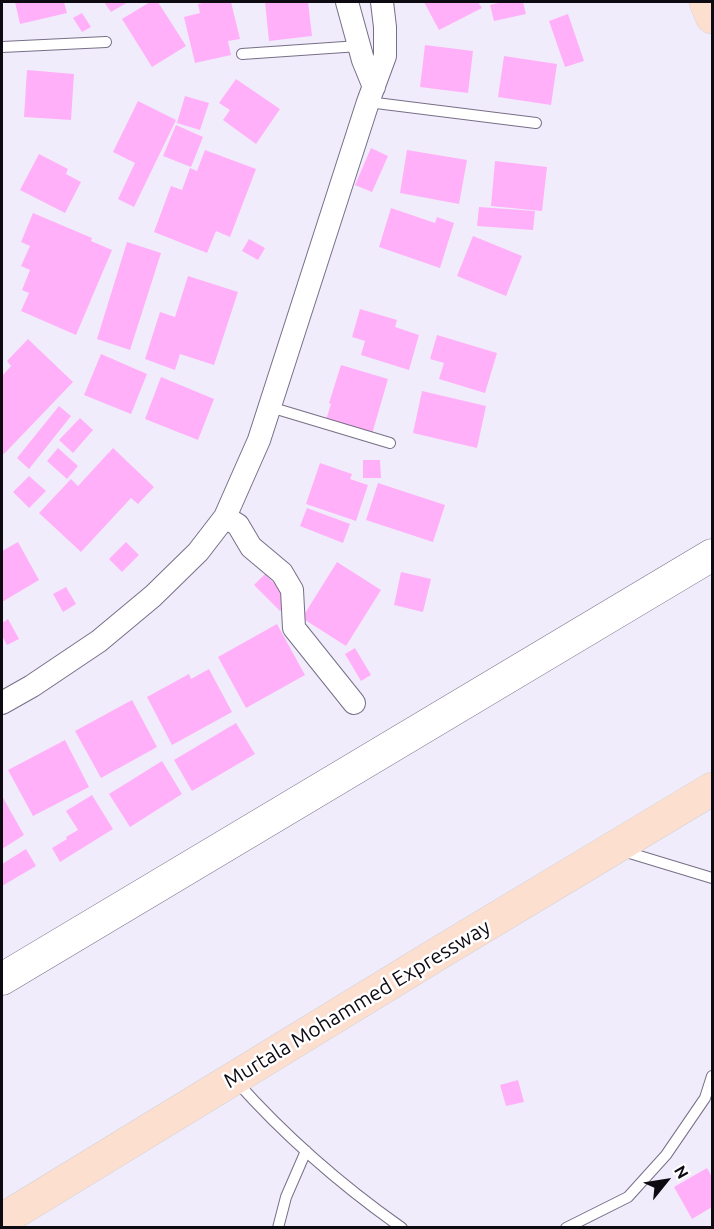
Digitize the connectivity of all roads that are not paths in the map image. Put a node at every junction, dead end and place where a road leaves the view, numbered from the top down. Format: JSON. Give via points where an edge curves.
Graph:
{"nodes":[{"id":1,"x":347,"y":2,"type":"edge"},
{"id":2,"x":382,"y":2,"type":"edge"},
{"id":3,"x":706,"y":2,"type":"edge"},
{"id":4,"x":712,"y":17,"type":"edge"},
{"id":5,"x":106,"y":42,"type":"dead end"},
{"id":6,"x":359,"y":46,"type":"junction"},
{"id":7,"x":2,"y":47,"type":"edge"},
{"id":8,"x":242,"y":54,"type":"dead end"},
{"id":9,"x":371,"y":94,"type":"junction"},
{"id":10,"x":536,"y":123,"type":"dead end"},
{"id":11,"x":270,"y":407,"type":"junction"},
{"id":12,"x":390,"y":443,"type":"dead end"},
{"id":13,"x":225,"y":517,"type":"junction"},
{"id":14,"x":707,"y":554,"type":"edge"},
{"id":15,"x":2,"y":703,"type":"edge"},
{"id":16,"x":354,"y":703,"type":"dead end"},
{"id":17,"x":712,"y":789,"type":"edge"},
{"id":18,"x":614,"y":849,"type":"junction"},
{"id":19,"x":712,"y":878,"type":"edge"},
{"id":20,"x":2,"y":979,"type":"edge"},
{"id":21,"x":712,"y":1076,"type":"edge"},
{"id":22,"x":234,"y":1078,"type":"junction"},
{"id":23,"x":306,"y":1151,"type":"junction"},
{"id":24,"x":2,"y":1220,"type":"edge"},
{"id":25,"x":278,"y":1227,"type":"edge"},
{"id":26,"x":402,"y":1227,"type":"edge"},
{"id":27,"x":566,"y":1227,"type":"edge"}],
"edges":[{"from":1,"to":6,"type":"street"},
{"from":2,"to":9,"type":"street","via":[[385,56]]},
{"from":3,"to":4,"type":"main road"},
{"from":5,"to":7,"type":"lane"},
{"from":6,"to":8,"type":"lane"},
{"from":6,"to":9,"type":"street"},
{"from":9,"to":10,"type":"lane"},
{"from":9,"to":11,"type":"street"},
{"from":11,"to":12,"type":"lane"},
{"from":11,"to":13,"type":"street"},
{"from":13,"to":15,"type":"street","via":[[198,552],[153,596],[99,641]]},
{"from":13,"to":16,"type":"street","via":[[238,525],[251,547],[282,573],[292,590],[294,628]]},
{"from":14,"to":20,"type":"main road"},
{"from":17,"to":18,"type":"main road","name":"Murtala Mohammed Expressway"},
{"from":18,"to":19,"type":"lane"},
{"from":18,"to":22,"type":"main road","name":"Murtala Mohammed Expressway"},
{"from":21,"to":27,"type":"lane","via":[[705,1098],[666,1155],[628,1197]]},
{"from":22,"to":23,"type":"lane"},
{"from":22,"to":24,"type":"main road","name":"Murtala Mohammed Expressway"},
{"from":23,"to":25,"type":"lane"},
{"from":23,"to":26,"type":"lane","via":[[370,1206]]}]}
